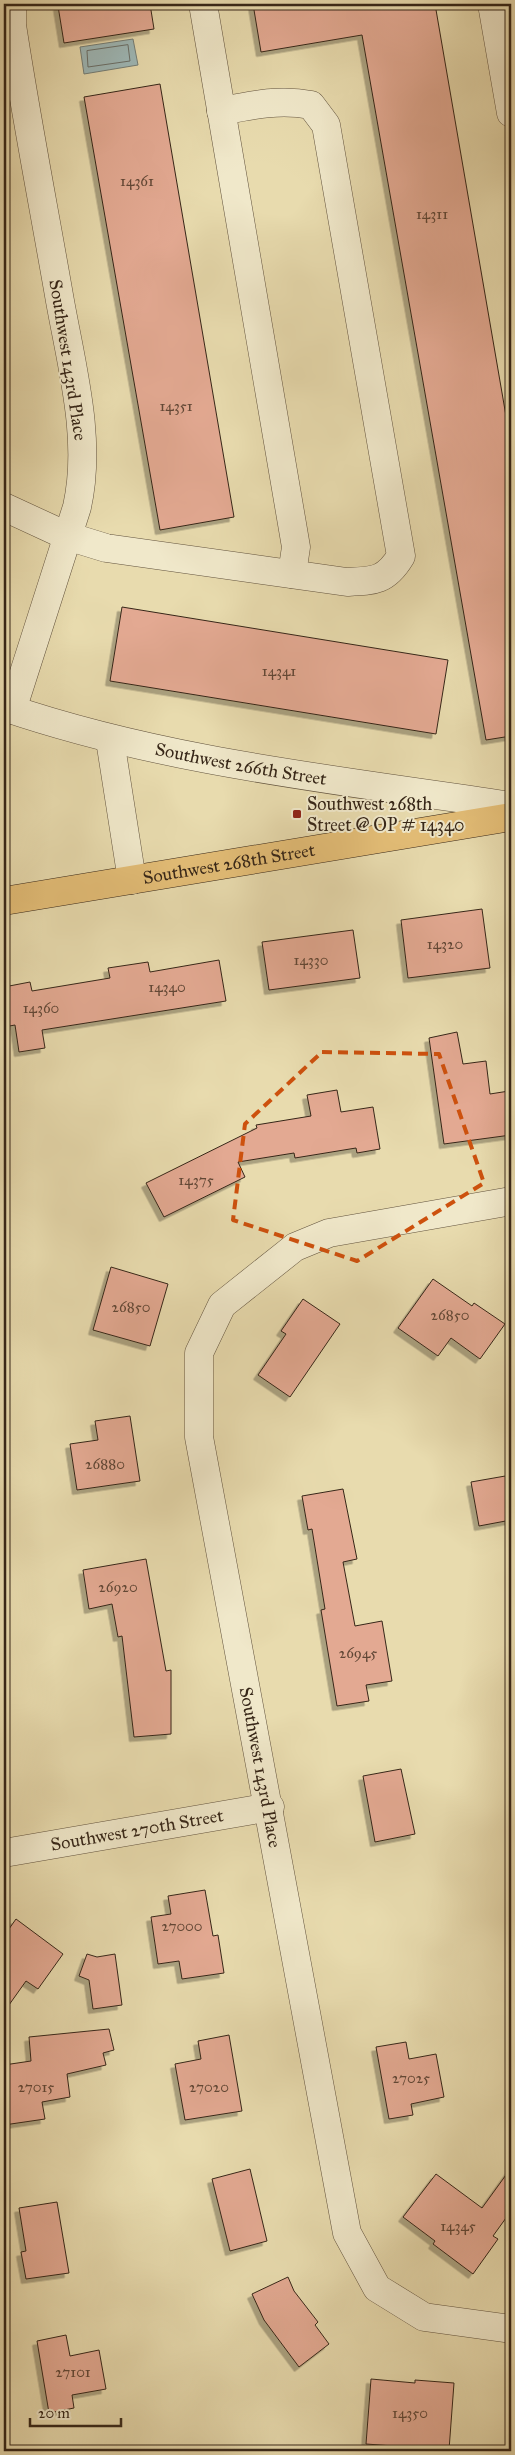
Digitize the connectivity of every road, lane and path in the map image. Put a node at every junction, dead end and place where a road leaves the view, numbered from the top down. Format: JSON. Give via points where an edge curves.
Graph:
{"nodes":[{"id":1,"x":12,"y":4,"type":"edge"},
{"id":2,"x":203,"y":4,"type":"edge"},
{"id":3,"x":492,"y":4,"type":"edge"},
{"id":4,"x":221,"y":111,"type":"junction"},
{"id":5,"x":511,"y":113,"type":"edge"},
{"id":6,"x":4,"y":507,"type":"edge"},
{"id":7,"x":67,"y":536,"type":"junction"},
{"id":8,"x":292,"y":574,"type":"junction"},
{"id":9,"x":8,"y":708,"type":"edge"},
{"id":10,"x":110,"y":740,"type":"junction"},
{"id":11,"x":511,"y":806,"type":"edge"},
{"id":12,"x":511,"y":817,"type":"edge"},
{"id":13,"x":132,"y":880,"type":"junction"},
{"id":14,"x":4,"y":901,"type":"edge"},
{"id":15,"x":511,"y":1201,"type":"edge"},
{"id":16,"x":270,"y":1807,"type":"junction"},
{"id":17,"x":4,"y":1853,"type":"edge"},
{"id":18,"x":511,"y":2329,"type":"edge"}],
"edges":[{"from":1,"to":7,"type":"street","name":"Southwest 143rd Place","via":[[14,39],[81,427],[81,486]]},
{"from":2,"to":4,"type":"street"},
{"from":3,"to":5,"type":"street"},
{"from":4,"to":8,"type":"street","via":[[296,547]]},
{"from":4,"to":8,"type":"street","via":[[291,101],[310,105],[326,125],[397,528],[401,556],[391,572],[373,581],[347,582]]},
{"from":6,"to":7,"type":"street"},
{"from":7,"to":8,"type":"street","via":[[106,548]]},
{"from":7,"to":9,"type":"street","name":"Southwest 143rd Place"},
{"from":9,"to":10,"type":"street","name":"Southwest 266th Street"},
{"from":10,"to":11,"type":"street","name":"Southwest 266th Street","via":[[248,767]]},
{"from":10,"to":13,"type":"street"},
{"from":12,"to":13,"type":"main road","name":"Southwest 268th Street"},
{"from":13,"to":14,"type":"main road","name":"Southwest 268th Street"},
{"from":15,"to":16,"type":"street","name":"Southwest 143rd Place","via":[[329,1233],[295,1247],[222,1305],[200,1353],[199,1438]]},
{"from":16,"to":17,"type":"street","name":"Southwest 270th Street"},
{"from":16,"to":18,"type":"street","name":"Southwest 143rd Place","via":[[347,2233],[377,2288],[424,2317]]}]}
